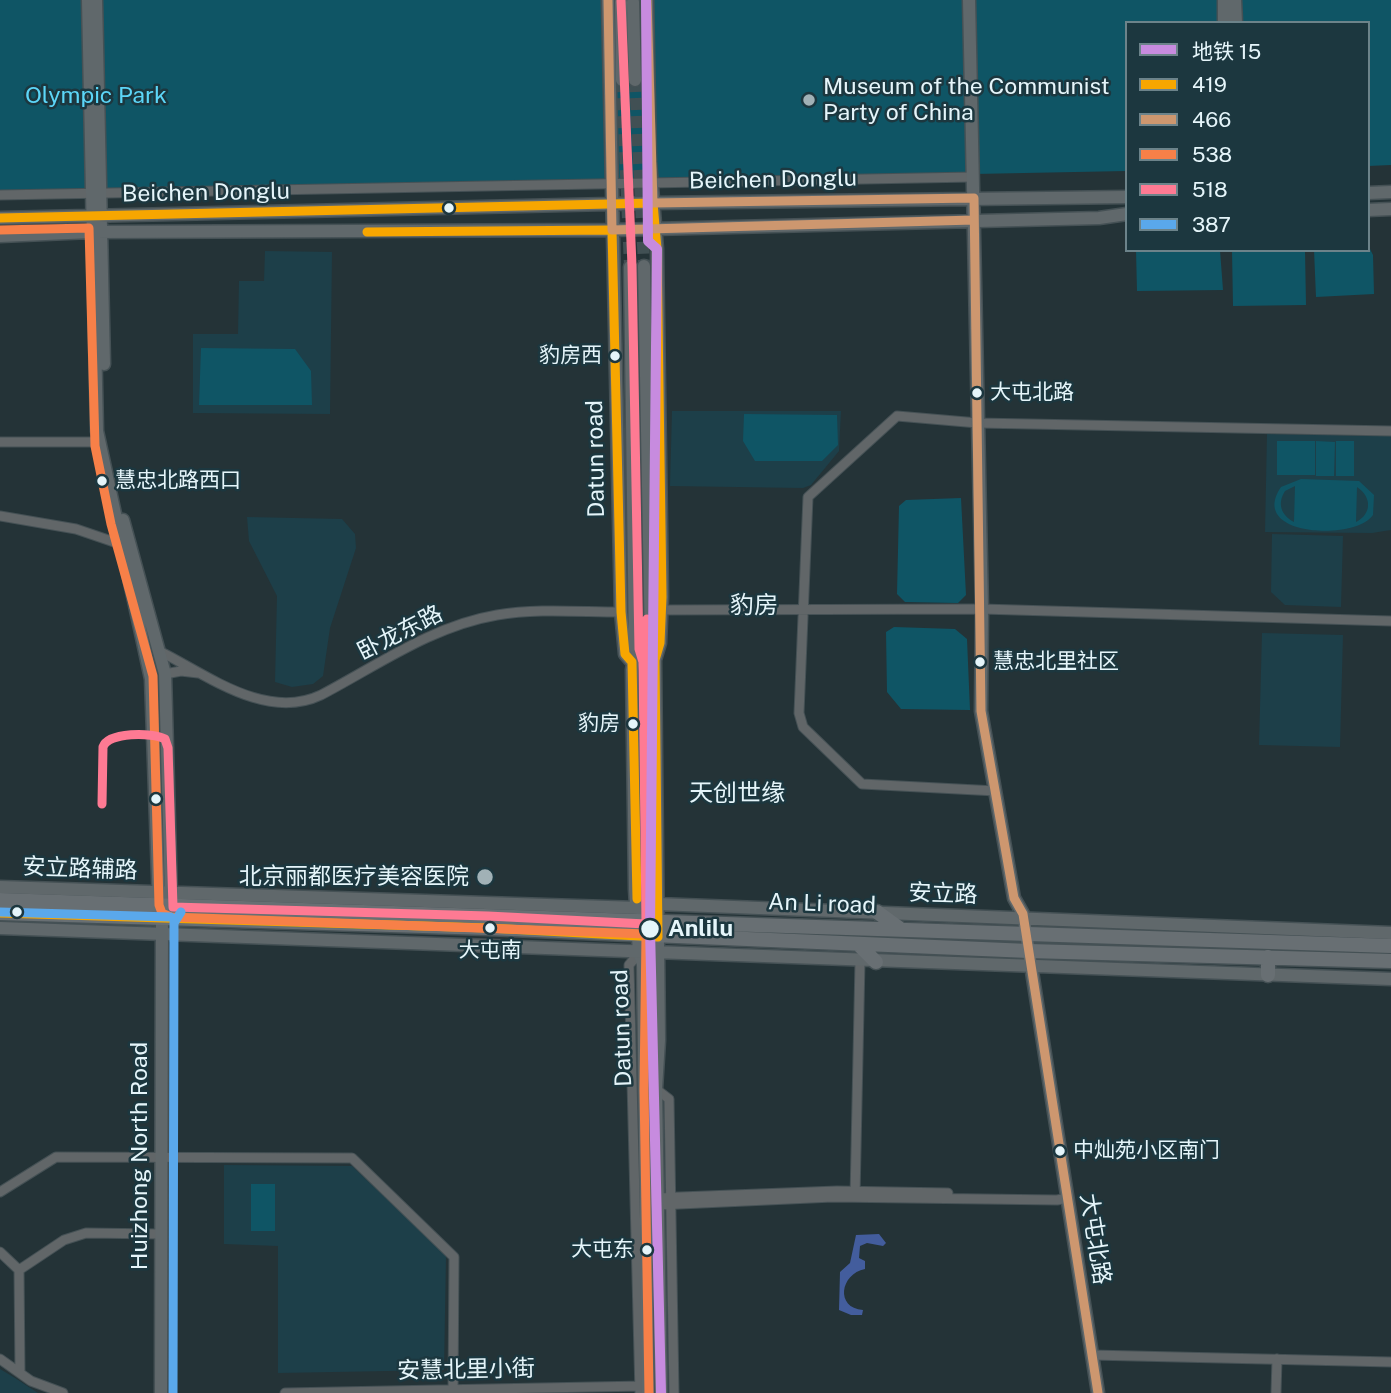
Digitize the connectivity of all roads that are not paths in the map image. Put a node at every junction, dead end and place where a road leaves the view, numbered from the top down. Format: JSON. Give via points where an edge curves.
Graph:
{"nodes":[{"id":1,"x":88,"y":0,"type":"edge"},
{"id":2,"x":96,"y":0,"type":"edge"},
{"id":3,"x":608,"y":0,"type":"edge"},
{"id":4,"x":647,"y":0,"type":"edge"},
{"id":5,"x":969,"y":0,"type":"edge"},
{"id":6,"x":1224,"y":0,"type":"edge"},
{"id":7,"x":1235,"y":0,"type":"edge"},
{"id":8,"x":627,"y":2,"type":"dead end"},
{"id":9,"x":1224,"y":21,"type":"edge"},
{"id":10,"x":1236,"y":21,"type":"edge"},
{"id":11,"x":629,"y":80,"type":"tunnel mouth"},
{"id":12,"x":973,"y":177,"type":"junction"},
{"id":13,"x":652,"y":183,"type":"junction"},
{"id":14,"x":611,"y":184,"type":"junction"},
{"id":15,"x":1391,"y":192,"type":"edge"},
{"id":16,"x":1370,"y":193,"type":"edge"},
{"id":17,"x":95,"y":194,"type":"junction"},
{"id":18,"x":0,"y":195,"type":"edge"},
{"id":19,"x":1125,"y":197,"type":"edge"},
{"id":20,"x":974,"y":198,"type":"junction"},
{"id":21,"x":653,"y":203,"type":"junction"},
{"id":22,"x":613,"y":204,"type":"junction"},
{"id":23,"x":1391,"y":209,"type":"edge"},
{"id":24,"x":1370,"y":210,"type":"edge"},
{"id":25,"x":1125,"y":214,"type":"edge"},
{"id":26,"x":96,"y":217,"type":"junction"},
{"id":27,"x":0,"y":218,"type":"edge"},
{"id":28,"x":974,"y":220,"type":"junction"},
{"id":29,"x":656,"y":229,"type":"junction"},
{"id":30,"x":612,"y":230,"type":"junction"},
{"id":31,"x":96,"y":232,"type":"junction"},
{"id":32,"x":0,"y":236,"type":"edge"},
{"id":33,"x":644,"y":266,"type":"tunnel mouth"},
{"id":34,"x":630,"y":267,"type":"tunnel mouth"},
{"id":35,"x":978,"y":423,"type":"junction"},
{"id":36,"x":1391,"y":431,"type":"edge"},
{"id":37,"x":0,"y":442,"type":"edge"},
{"id":38,"x":98,"y":442,"type":"junction"},
{"id":39,"x":0,"y":516,"type":"edge"},
{"id":40,"x":120,"y":544,"type":"junction"},
{"id":41,"x":801,"y":609,"type":"junction"},
{"id":42,"x":982,"y":609,"type":"junction"},
{"id":43,"x":662,"y":610,"type":"junction"},
{"id":44,"x":621,"y":611,"type":"junction"},
{"id":45,"x":1391,"y":621,"type":"edge"},
{"id":46,"x":160,"y":652,"type":"junction"},
{"id":47,"x":655,"y":660,"type":"junction"},
{"id":48,"x":632,"y":662,"type":"junction"},
{"id":49,"x":164,"y":674,"type":"junction"},
{"id":50,"x":206,"y":676,"type":"junction"},
{"id":51,"x":996,"y":791,"type":"junction"},
{"id":52,"x":0,"y":887,"type":"edge"},
{"id":53,"x":0,"y":900,"type":"edge"},
{"id":54,"x":658,"y":904,"type":"junction"},
{"id":55,"x":164,"y":908,"type":"junction"},
{"id":56,"x":877,"y":912,"type":"junction"},
{"id":57,"x":0,"y":913,"type":"edge"},
{"id":58,"x":638,"y":914,"type":"junction"},
{"id":59,"x":658,"y":922,"type":"junction"},
{"id":60,"x":1024,"y":925,"type":"junction"},
{"id":61,"x":0,"y":928,"type":"edge"},
{"id":62,"x":901,"y":929,"type":"junction"},
{"id":63,"x":1391,"y":933,"type":"edge"},
{"id":64,"x":638,"y":937,"type":"junction"},
{"id":65,"x":658,"y":937,"type":"junction"},
{"id":66,"x":859,"y":945,"type":"junction"},
{"id":67,"x":1391,"y":946,"type":"edge"},
{"id":68,"x":1028,"y":951,"type":"junction"},
{"id":69,"x":639,"y":953,"type":"junction"},
{"id":70,"x":658,"y":953,"type":"junction"},
{"id":71,"x":1268,"y":957,"type":"junction"},
{"id":72,"x":860,"y":961,"type":"junction"},
{"id":73,"x":1391,"y":961,"type":"edge"},
{"id":74,"x":876,"y":962,"type":"junction"},
{"id":75,"x":1031,"y":967,"type":"junction"},
{"id":76,"x":1268,"y":975,"type":"junction"},
{"id":77,"x":1391,"y":979,"type":"edge"},
{"id":78,"x":161,"y":1159,"type":"junction"},
{"id":79,"x":0,"y":1192,"type":"edge"},
{"id":80,"x":855,"y":1195,"type":"junction"},
{"id":81,"x":1068,"y":1198,"type":"junction"},
{"id":82,"x":660,"y":1200,"type":"junction"},
{"id":83,"x":161,"y":1234,"type":"junction"},
{"id":84,"x":0,"y":1252,"type":"edge"},
{"id":85,"x":19,"y":1270,"type":"junction"},
{"id":86,"x":1092,"y":1354,"type":"junction"},
{"id":87,"x":0,"y":1359,"type":"edge"},
{"id":88,"x":1277,"y":1359,"type":"junction"},
{"id":89,"x":1391,"y":1362,"type":"edge"},
{"id":90,"x":20,"y":1373,"type":"junction"},
{"id":91,"x":49,"y":1390,"type":"edge"},
{"id":92,"x":644,"y":1390,"type":"edge"},
{"id":93,"x":453,"y":1391,"type":"edge"},
{"id":94,"x":63,"y":1393,"type":"edge"},
{"id":95,"x":161,"y":1393,"type":"edge"},
{"id":96,"x":285,"y":1393,"type":"edge"},
{"id":97,"x":661,"y":1393,"type":"edge"},
{"id":98,"x":674,"y":1393,"type":"edge"},
{"id":99,"x":1098,"y":1393,"type":"edge"},
{"id":100,"x":1276,"y":1393,"type":"edge"}],
"edges":[{"from":1,"to":17,"type":"street"},
{"from":2,"to":17,"type":"street"},
{"from":3,"to":14,"type":"street","name":"Datun road"},
{"from":4,"to":13,"type":"street"},
{"from":5,"to":12,"type":"street"},
{"from":6,"to":9,"type":"street"},
{"from":7,"to":10,"type":"street"},
{"from":8,"to":11,"type":"street"},
{"from":12,"to":13,"type":"street","name":"Beichen Donglu"},
{"from":12,"to":20,"type":"street"},
{"from":13,"to":14,"type":"street","name":"Beichen Donglu"},
{"from":13,"to":21,"type":"street"},
{"from":14,"to":17,"type":"street","name":"Beichen Donglu"},
{"from":14,"to":22,"type":"street","name":"Datun road"},
{"from":15,"to":16,"type":"street"},
{"from":17,"to":18,"type":"street","name":"Beichen Donglu"},
{"from":17,"to":26,"type":"street"},
{"from":19,"to":20,"type":"street","name":"Beichen Donglu"},
{"from":20,"to":21,"type":"street","name":"Beichen Donglu"},
{"from":20,"to":28,"type":"street"},
{"from":21,"to":22,"type":"street","name":"Beichen Donglu"},
{"from":21,"to":29,"type":"street"},
{"from":22,"to":26,"type":"street","name":"Beichen Donglu"},
{"from":22,"to":30,"type":"street","name":"Datun road"},
{"from":23,"to":24,"type":"street"},
{"from":25,"to":28,"type":"street","name":"Beichen Donglu"},
{"from":26,"to":27,"type":"street","name":"Beichen Donglu"},
{"from":26,"to":31,"type":"street"},
{"from":28,"to":29,"type":"street","name":"Beichen Donglu"},
{"from":28,"to":35,"type":"street"},
{"from":29,"to":30,"type":"street","name":"Beichen Donglu"},
{"from":29,"to":43,"type":"street"},
{"from":30,"to":31,"type":"street","name":"Beichen Donglu"},
{"from":30,"to":44,"type":"street","name":"Datun road"},
{"from":31,"to":32,"type":"street","name":"Beichen Donglu"},
{"from":31,"to":38,"type":"street","name":"Huizhong North Road"},
{"from":31,"to":46,"type":"street","name":"Huizhong North Road","via":[[107,445]]},
{"from":33,"to":47,"type":"street","via":[[651,649]]},
{"from":34,"to":48,"type":"street","name":"Datun road"},
{"from":35,"to":36,"type":"street"},
{"from":35,"to":41,"type":"street","via":[[897,416],[808,497]]},
{"from":35,"to":42,"type":"street"},
{"from":37,"to":38,"type":"street"},
{"from":38,"to":40,"type":"street","name":"Huizhong North Road"},
{"from":39,"to":40,"type":"street","via":[[76,529]]},
{"from":40,"to":55,"type":"street","name":"Huizhong North Road","via":[[151,679]]},
{"from":41,"to":42,"type":"street"},
{"from":41,"to":43,"type":"street"},
{"from":41,"to":51,"type":"street","via":[[800,721],[848,773],[871,785]]},
{"from":42,"to":45,"type":"street"},
{"from":42,"to":51,"type":"street","via":[[981,711]]},
{"from":43,"to":47,"type":"street"},
{"from":44,"to":48,"type":"street","name":"Datun road","via":[[625,654]]},
{"from":44,"to":50,"type":"street","name":"卧龙东路","via":[[522,612],[470,621],[440,631],[310,699],[256,698]]},
{"from":46,"to":49,"type":"street","name":"Huizhong North Road"},
{"from":46,"to":50,"type":"street","name":"卧龙东路"},
{"from":47,"to":54,"type":"street"},
{"from":48,"to":58,"type":"street","name":"Datun road"},
{"from":49,"to":50,"type":"street","name":"卧龙东路","via":[[190,671]]},
{"from":49,"to":55,"type":"street","name":"Huizhong North Road"},
{"from":51,"to":60,"type":"street","via":[[1014,898]]},
{"from":52,"to":55,"type":"street","name":"安立路辅路"},
{"from":53,"to":55,"type":"main road","name":"An Li road"},
{"from":54,"to":56,"type":"street","name":"安立路"},
{"from":54,"to":58,"type":"street","name":"安立路"},
{"from":54,"to":59,"type":"street","name":"Datun road"},
{"from":55,"to":57,"type":"main road","name":"An Li road"},
{"from":55,"to":58,"type":"main road","name":"An Li road"},
{"from":55,"to":61,"type":"street"},
{"from":55,"to":64,"type":"main road","name":"An Li road"},
{"from":55,"to":69,"type":"street"},
{"from":55,"to":78,"type":"street","name":"Huizhong North Road"},
{"from":56,"to":60,"type":"street","name":"安立路"},
{"from":56,"to":62,"type":"main road"},
{"from":58,"to":59,"type":"main road","name":"An Li road"},
{"from":58,"to":64,"type":"street","name":"Datun road"},
{"from":59,"to":62,"type":"main road","name":"An Li road"},
{"from":59,"to":65,"type":"street","name":"Datun road"},
{"from":60,"to":62,"type":"main road","name":"An Li road"},
{"from":60,"to":63,"type":"street","name":"安立路"},
{"from":60,"to":67,"type":"main road","name":"An Li road"},
{"from":60,"to":68,"type":"street"},
{"from":64,"to":65,"type":"main road","name":"An Li road"},
{"from":64,"to":69,"type":"street","name":"Datun road"},
{"from":65,"to":66,"type":"main road","name":"An Li road"},
{"from":65,"to":70,"type":"street","name":"Datun road"},
{"from":66,"to":68,"type":"main road","name":"An Li road"},
{"from":66,"to":74,"type":"main road"},
{"from":68,"to":71,"type":"main road","name":"An Li road"},
{"from":68,"to":75,"type":"street","name":"大屯北路"},
{"from":69,"to":70,"type":"street"},
{"from":69,"to":82,"type":"street","name":"Datun road"},
{"from":69,"to":92,"type":"street","via":[[629,965]]},
{"from":70,"to":72,"type":"street"},
{"from":70,"to":82,"type":"street","name":"Datun road"},
{"from":71,"to":73,"type":"main road","name":"An Li road"},
{"from":71,"to":76,"type":"main road"},
{"from":72,"to":74,"type":"street"},
{"from":72,"to":80,"type":"street"},
{"from":74,"to":75,"type":"street"},
{"from":75,"to":76,"type":"street"},
{"from":75,"to":81,"type":"street","name":"大屯北路"},
{"from":76,"to":77,"type":"street"},
{"from":78,"to":79,"type":"street","via":[[56,1157]]},
{"from":78,"to":83,"type":"street","name":"Huizhong North Road"},
{"from":78,"to":93,"type":"street","via":[[352,1158],[454,1257]]},
{"from":80,"to":81,"type":"street"},
{"from":80,"to":82,"type":"street"},
{"from":81,"to":86,"type":"street","name":"大屯北路"},
{"from":82,"to":92,"type":"street","name":"Datun road"},
{"from":82,"to":97,"type":"street","name":"Datun road"},
{"from":82,"to":98,"type":"street"},
{"from":83,"to":85,"type":"street","via":[[86,1233],[64,1240]]},
{"from":83,"to":95,"type":"street","name":"Huizhong North Road"},
{"from":84,"to":85,"type":"street"},
{"from":85,"to":90,"type":"street"},
{"from":86,"to":88,"type":"street"},
{"from":86,"to":99,"type":"street","name":"大屯北路"},
{"from":87,"to":90,"type":"street"},
{"from":88,"to":89,"type":"street"},
{"from":88,"to":100,"type":"street"},
{"from":90,"to":91,"type":"street"},
{"from":91,"to":94,"type":"street"},
{"from":92,"to":93,"type":"street","name":"安慧北里小街"},
{"from":93,"to":96,"type":"street","name":"安慧北里小街"}]}
